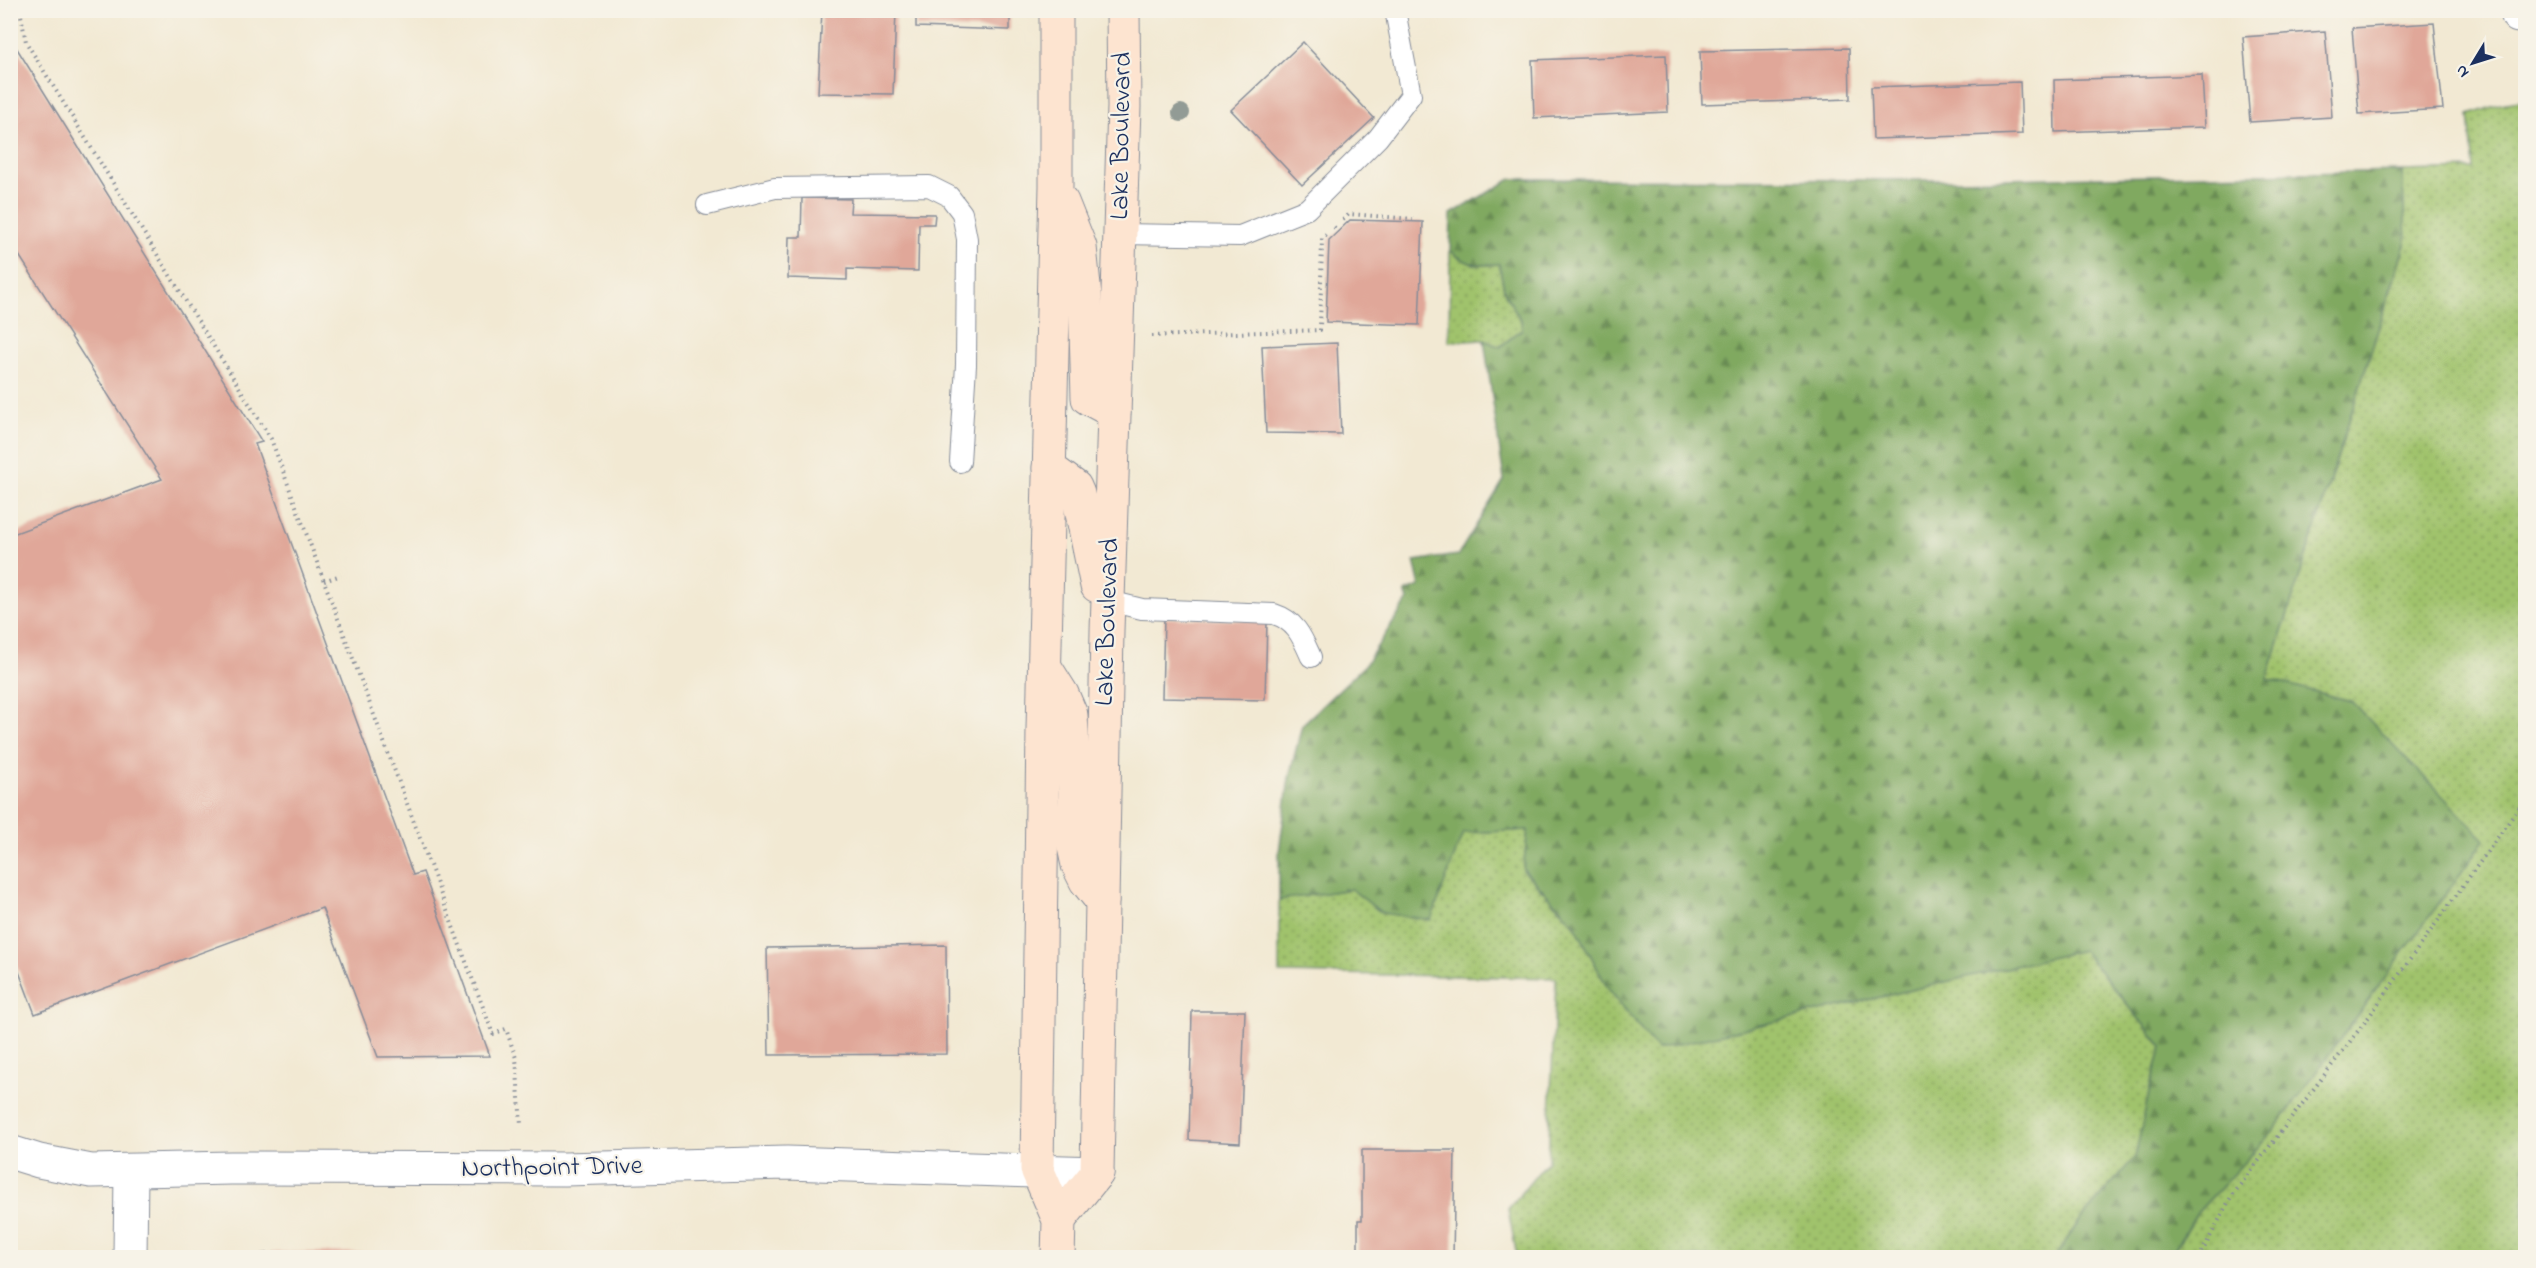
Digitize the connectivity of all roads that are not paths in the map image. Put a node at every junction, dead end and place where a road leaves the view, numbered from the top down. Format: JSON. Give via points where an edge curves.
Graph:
{"nodes":[{"id":1,"x":1056,"y":10,"type":"edge"},
{"id":2,"x":1123,"y":10,"type":"edge"},
{"id":3,"x":1395,"y":10,"type":"edge"},
{"id":4,"x":1056,"y":186,"type":"junction"},
{"id":5,"x":707,"y":206,"type":"dead end"},
{"id":6,"x":1120,"y":234,"type":"junction"},
{"id":7,"x":1114,"y":412,"type":"junction"},
{"id":8,"x":960,"y":462,"type":"dead end"},
{"id":9,"x":1049,"y":468,"type":"junction"},
{"id":10,"x":1108,"y":616,"type":"junction"},
{"id":11,"x":1311,"y":657,"type":"dead end"},
{"id":12,"x":1044,"y":667,"type":"junction"},
{"id":13,"x":1102,"y":901,"type":"junction"},
{"id":14,"x":10,"y":1152,"type":"edge"},
{"id":15,"x":1037,"y":1169,"type":"junction"},
{"id":16,"x":131,"y":1171,"type":"junction"},
{"id":17,"x":1097,"y":1173,"type":"junction"},
{"id":18,"x":1059,"y":1220,"type":"junction"},
{"id":19,"x":130,"y":1257,"type":"edge"},
{"id":20,"x":1058,"y":1257,"type":"edge"}],
"edges":[{"from":1,"to":4,"type":"main road"},
{"from":2,"to":6,"type":"main road","name":"Lake Boulevard"},
{"from":3,"to":6,"type":"lane","via":[[1411,95],[1378,138],[1307,209],[1240,236]]},
{"from":4,"to":7,"type":"main road","via":[[1080,247],[1088,398]]},
{"from":4,"to":9,"type":"main road"},
{"from":5,"to":8,"type":"lane","via":[[775,188],[929,186],[941,190],[962,213],[967,239]]},
{"from":6,"to":7,"type":"main road","name":"Lake Boulevard"},
{"from":7,"to":10,"type":"main road","name":"Lake Boulevard"},
{"from":9,"to":10,"type":"main road","via":[[1075,487],[1078,494]]},
{"from":9,"to":12,"type":"main road"},
{"from":10,"to":11,"type":"lane","via":[[1142,609],[1274,614],[1287,618],[1296,627]]},
{"from":10,"to":13,"type":"main road","name":"Lake Boulevard"},
{"from":12,"to":13,"type":"main road","via":[[1071,715],[1073,842],[1078,865]]},
{"from":12,"to":15,"type":"main road"},
{"from":13,"to":17,"type":"main road","name":"Lake Boulevard"},
{"from":14,"to":16,"type":"street","name":"Northpoint Drive","via":[[91,1171]]},
{"from":15,"to":16,"type":"street","name":"Northpoint Drive","via":[[787,1163],[565,1169]]},
{"from":15,"to":17,"type":"street","name":"Northpoint Drive"},
{"from":15,"to":18,"type":"main road"},
{"from":16,"to":19,"type":"street"},
{"from":17,"to":18,"type":"main road"},
{"from":18,"to":20,"type":"main road"}]}
